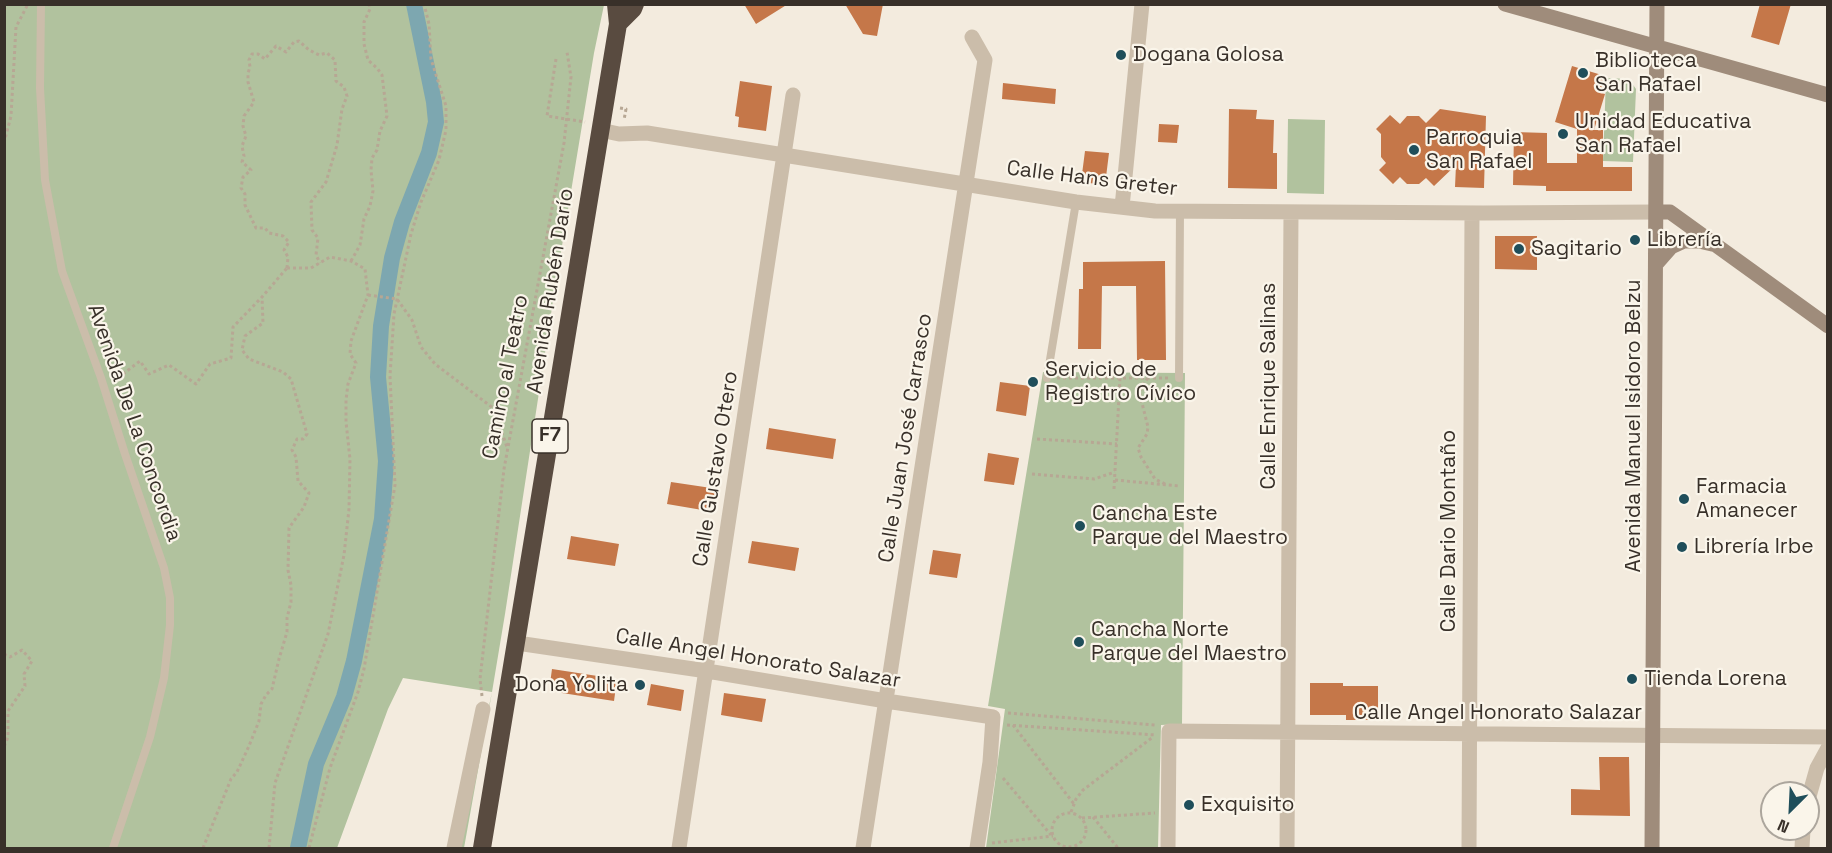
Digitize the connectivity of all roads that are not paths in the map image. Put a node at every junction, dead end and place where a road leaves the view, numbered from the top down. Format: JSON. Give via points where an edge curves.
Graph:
{"nodes":[{"id":1,"x":41,"y":4,"type":"edge"},
{"id":2,"x":1142,"y":4,"type":"edge"},
{"id":3,"x":1505,"y":4,"type":"edge"},
{"id":4,"x":1657,"y":4,"type":"edge"},
{"id":5,"x":630,"y":6,"type":"edge"},
{"id":6,"x":972,"y":37,"type":"dead end"},
{"id":7,"x":1656,"y":48,"type":"junction"},
{"id":8,"x":793,"y":95,"type":"dead end"},
{"id":9,"x":1827,"y":95,"type":"edge"},
{"id":10,"x":600,"y":130,"type":"junction"},
{"id":11,"x":785,"y":155,"type":"junction"},
{"id":12,"x":967,"y":184,"type":"junction"},
{"id":13,"x":1076,"y":202,"type":"junction"},
{"id":14,"x":1122,"y":207,"type":"junction"},
{"id":15,"x":1180,"y":210,"type":"junction"},
{"id":16,"x":1291,"y":212,"type":"junction"},
{"id":17,"x":1656,"y":212,"type":"junction"},
{"id":18,"x":1472,"y":213,"type":"junction"},
{"id":19,"x":1715,"y":245,"type":"junction"},
{"id":20,"x":1656,"y":264,"type":"junction"},
{"id":21,"x":1827,"y":326,"type":"edge"},
{"id":22,"x":1047,"y":378,"type":"road end"},
{"id":23,"x":1179,"y":378,"type":"road end"},
{"id":24,"x":517,"y":643,"type":"junction"},
{"id":25,"x":706,"y":671,"type":"junction"},
{"id":26,"x":886,"y":701,"type":"junction"},
{"id":27,"x":483,"y":710,"type":"road end"},
{"id":28,"x":1287,"y":733,"type":"junction"},
{"id":29,"x":1469,"y":734,"type":"junction"},
{"id":30,"x":1653,"y":735,"type":"junction"},
{"id":31,"x":1827,"y":737,"type":"edge"},
{"id":32,"x":1827,"y":748,"type":"edge"},
{"id":33,"x":1813,"y":781,"type":"edge"},
{"id":34,"x":977,"y":847,"type":"edge"},
{"id":35,"x":113,"y":849,"type":"edge"},
{"id":36,"x":454,"y":849,"type":"edge"},
{"id":37,"x":482,"y":849,"type":"edge"},
{"id":38,"x":680,"y":849,"type":"edge"},
{"id":39,"x":863,"y":849,"type":"edge"},
{"id":40,"x":1168,"y":849,"type":"edge"},
{"id":41,"x":1287,"y":849,"type":"edge"},
{"id":42,"x":1469,"y":849,"type":"edge"},
{"id":43,"x":1653,"y":849,"type":"edge"}],
"edges":[{"from":1,"to":35,"type":"lane","name":"Avenida De La Concordia","via":[[45,180],[62,271],[164,568],[170,598],[164,678],[150,737]]},
{"from":2,"to":14,"type":"street"},
{"from":3,"to":7,"type":"main road"},
{"from":4,"to":7,"type":"main road","name":"Avenida Manuel Isidoro Belzu"},
{"from":5,"to":10,"type":"highway","name":"Avenida Rubén Darío","number":"F7","via":[[618,24]]},
{"from":6,"to":12,"type":"street","name":"Calle Juan José Carrasco","via":[[985,60]]},
{"from":7,"to":9,"type":"main road"},
{"from":7,"to":17,"type":"main road","name":"Avenida Manuel Isidoro Belzu"},
{"from":8,"to":11,"type":"street","name":"Calle Gustavo Otero"},
{"from":10,"to":11,"type":"street","name":"Calle Hans Greter","via":[[647,133]]},
{"from":10,"to":24,"type":"highway","name":"Avenida Rubén Darío","number":"F7"},
{"from":11,"to":12,"type":"street","name":"Calle Hans Greter"},
{"from":11,"to":25,"type":"street","name":"Calle Gustavo Otero"},
{"from":12,"to":13,"type":"street","name":"Calle Hans Greter"},
{"from":12,"to":26,"type":"street","name":"Calle Juan José Carrasco"},
{"from":13,"to":14,"type":"street","name":"Calle Hans Greter"},
{"from":13,"to":22,"type":"lane"},
{"from":14,"to":15,"type":"street","name":"Calle Hans Greter"},
{"from":15,"to":16,"type":"street","name":"Calle Hans Greter"},
{"from":15,"to":23,"type":"lane"},
{"from":16,"to":18,"type":"street","name":"Calle Hans Greter"},
{"from":16,"to":28,"type":"street","name":"Calle Enrique Salinas"},
{"from":17,"to":18,"type":"street","name":"Calle Hans Greter"},
{"from":17,"to":19,"type":"main road","via":[[1670,212]]},
{"from":17,"to":20,"type":"main road","name":"Avenida Manuel Isidoro Belzu"},
{"from":18,"to":29,"type":"street","name":"Calle Dario Montaño"},
{"from":19,"to":20,"type":"main road","via":[[1684,241],[1671,247]]},
{"from":19,"to":21,"type":"main road"},
{"from":20,"to":30,"type":"main road","name":"Avenida Manuel Isidoro Belzu"},
{"from":24,"to":25,"type":"street","name":"Calle Angel Honorato Salazar"},
{"from":24,"to":37,"type":"highway","name":"Avenida Rubén Darío","number":"F7"},
{"from":25,"to":26,"type":"street","name":"Calle Angel Honorato Salazar"},
{"from":25,"to":38,"type":"street","name":"Calle Gustavo Otero"},
{"from":26,"to":34,"type":"street","name":"Calle Angel Honorato Salazar","via":[[993,717]]},
{"from":26,"to":39,"type":"street","name":"Calle Juan José Carrasco"},
{"from":27,"to":36,"type":"street"},
{"from":28,"to":29,"type":"street","name":"Calle Angel Honorato Salazar"},
{"from":28,"to":40,"type":"street","name":"Calle Angel Honorato Salazar","via":[[1162,733]]},
{"from":28,"to":41,"type":"street","name":"Calle Enrique Salinas"},
{"from":29,"to":30,"type":"street","name":"Calle Angel Honorato Salazar"},
{"from":29,"to":42,"type":"street","name":"Calle Dario Montaño"},
{"from":30,"to":31,"type":"street","name":"Calle Angel Honorato Salazar"},
{"from":30,"to":43,"type":"main road","name":"Avenida Manuel Isidoro Belzu"},
{"from":32,"to":33,"type":"street"}]}
